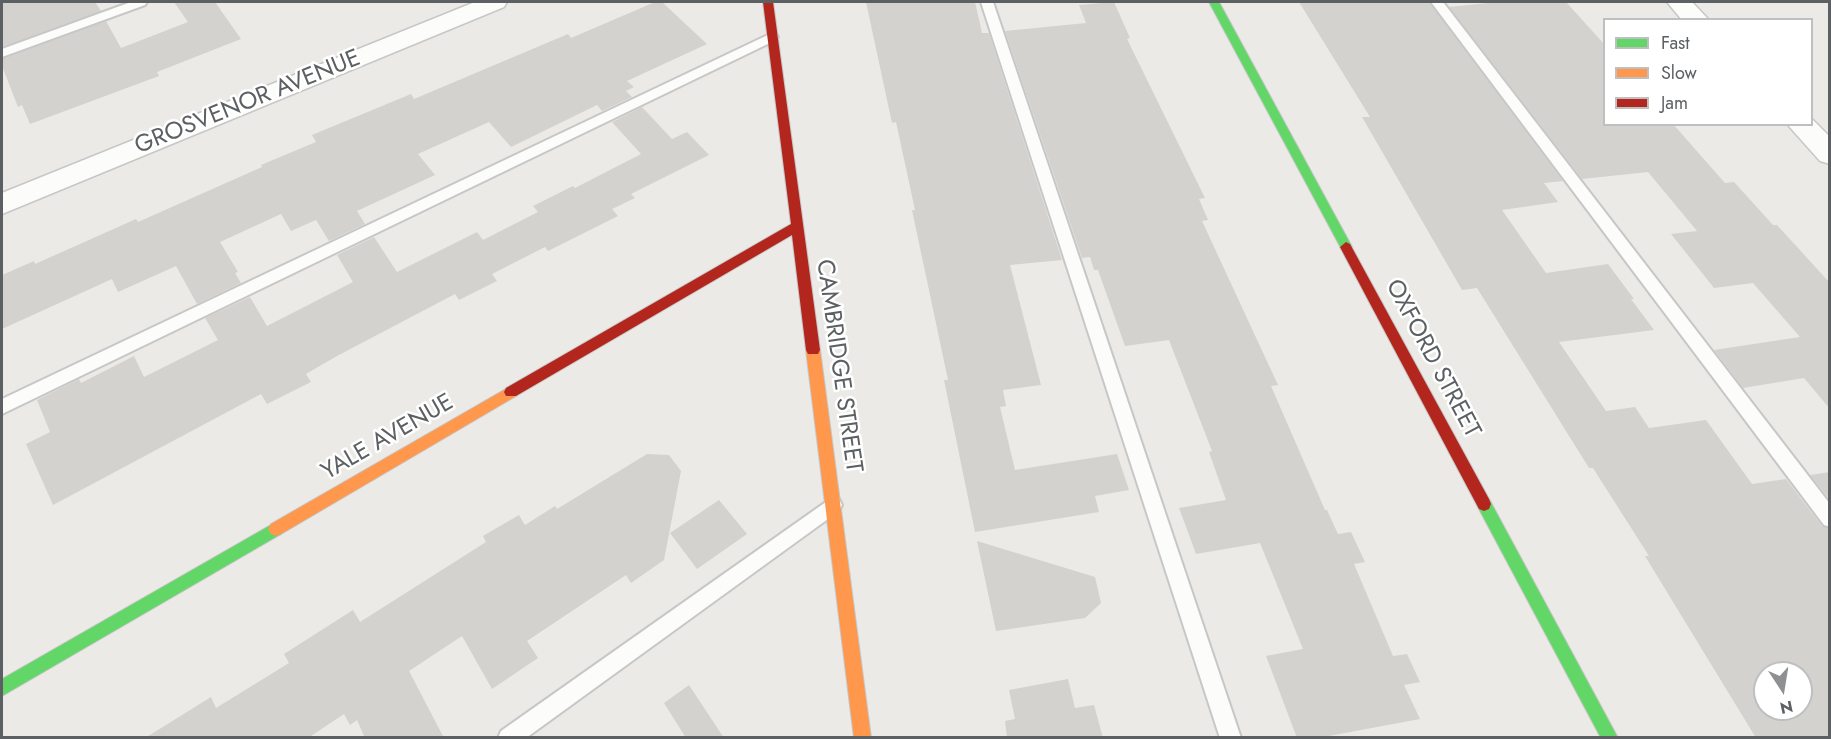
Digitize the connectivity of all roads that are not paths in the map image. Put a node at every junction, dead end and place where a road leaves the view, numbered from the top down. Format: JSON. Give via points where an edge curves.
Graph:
{"nodes":[{"id":1,"x":141,"y":2,"type":"edge"},
{"id":2,"x":495,"y":2,"type":"edge"},
{"id":3,"x":768,"y":2,"type":"edge"},
{"id":4,"x":987,"y":2,"type":"edge"},
{"id":5,"x":1214,"y":2,"type":"edge"},
{"id":6,"x":1437,"y":2,"type":"edge"},
{"id":7,"x":1679,"y":2,"type":"edge"},
{"id":8,"x":1695,"y":18,"type":"edge"},
{"id":9,"x":772,"y":37,"type":"junction"},
{"id":10,"x":2,"y":53,"type":"edge"},
{"id":11,"x":1802,"y":126,"type":"edge"},
{"id":12,"x":1830,"y":154,"type":"edge"},
{"id":13,"x":2,"y":204,"type":"edge"},
{"id":14,"x":797,"y":226,"type":"junction"},
{"id":15,"x":2,"y":407,"type":"edge"},
{"id":16,"x":834,"y":504,"type":"junction"},
{"id":17,"x":1830,"y":519,"type":"edge"},
{"id":18,"x":2,"y":688,"type":"edge"},
{"id":19,"x":508,"y":738,"type":"edge"},
{"id":20,"x":863,"y":738,"type":"edge"},
{"id":21,"x":1231,"y":738,"type":"edge"},
{"id":22,"x":1610,"y":738,"type":"edge"}],
"edges":[{"from":1,"to":10,"type":"lane"},
{"from":2,"to":13,"type":"street","name":"GROSVENOR AVENUE"},
{"from":3,"to":9,"type":"street","name":"CAMBRIDGE STREET"},
{"from":4,"to":21,"type":"lane"},
{"from":5,"to":22,"type":"street","name":"OXFORD STREET"},
{"from":6,"to":17,"type":"lane"},
{"from":7,"to":8,"type":"street"},
{"from":9,"to":14,"type":"street","name":"CAMBRIDGE STREET"},
{"from":9,"to":15,"type":"lane"},
{"from":11,"to":12,"type":"street"},
{"from":14,"to":16,"type":"street","name":"CAMBRIDGE STREET"},
{"from":14,"to":18,"type":"street","name":"YALE AVENUE"},
{"from":16,"to":19,"type":"lane"},
{"from":16,"to":20,"type":"street","name":"CAMBRIDGE STREET"}]}
